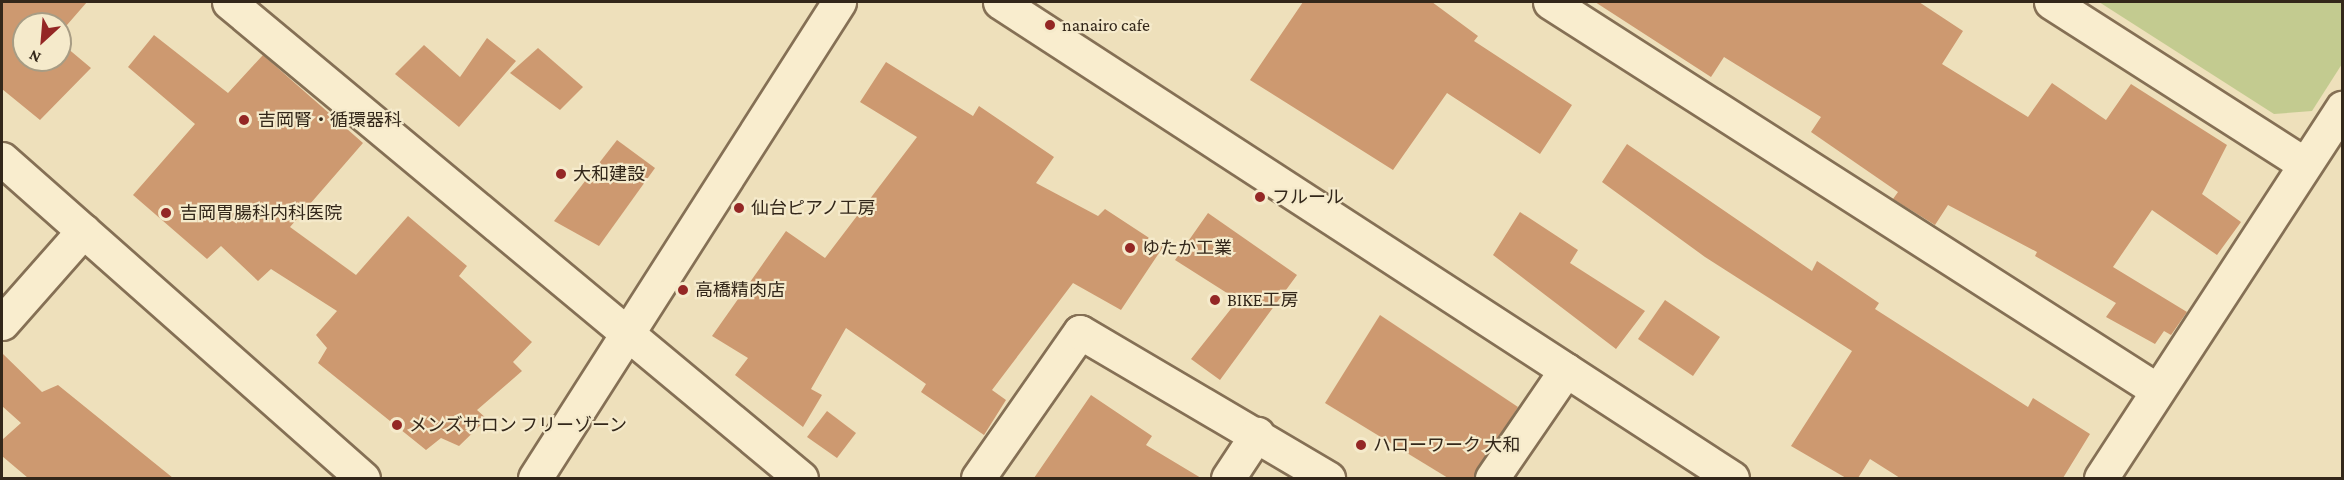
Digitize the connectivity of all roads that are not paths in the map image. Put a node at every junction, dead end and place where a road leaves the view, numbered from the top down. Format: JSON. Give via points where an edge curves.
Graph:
{"nodes":[{"id":1,"x":229,"y":2,"type":"edge"},
{"id":2,"x":840,"y":2,"type":"edge"},
{"id":3,"x":1000,"y":2,"type":"edge"},
{"id":4,"x":1550,"y":2,"type":"edge"},
{"id":5,"x":2051,"y":2,"type":"edge"},
{"id":6,"x":2343,"y":108,"type":"edge"},
{"id":7,"x":2,"y":159,"type":"edge"},
{"id":8,"x":2304,"y":164,"type":"junction"},
{"id":9,"x":83,"y":231,"type":"junction"},
{"id":10,"x":2,"y":323,"type":"edge"},
{"id":11,"x":624,"y":334,"type":"junction"},
{"id":12,"x":1566,"y":370,"type":"junction"},
{"id":13,"x":2157,"y":390,"type":"junction"},
{"id":14,"x":1257,"y":434,"type":"junction"},
{"id":15,"x":363,"y":478,"type":"edge"},
{"id":16,"x":535,"y":478,"type":"edge"},
{"id":17,"x":801,"y":478,"type":"edge"},
{"id":18,"x":978,"y":478,"type":"edge"},
{"id":19,"x":1228,"y":478,"type":"edge"},
{"id":20,"x":1328,"y":478,"type":"edge"},
{"id":21,"x":1492,"y":478,"type":"edge"},
{"id":22,"x":1732,"y":478,"type":"edge"},
{"id":23,"x":2101,"y":478,"type":"edge"}],
"edges":[{"from":1,"to":11,"type":"street"},
{"from":2,"to":11,"type":"street"},
{"from":3,"to":12,"type":"street"},
{"from":4,"to":13,"type":"street"},
{"from":5,"to":8,"type":"street"},
{"from":6,"to":8,"type":"street"},
{"from":7,"to":9,"type":"street"},
{"from":8,"to":13,"type":"street"},
{"from":9,"to":10,"type":"street"},
{"from":9,"to":15,"type":"street"},
{"from":11,"to":16,"type":"street"},
{"from":11,"to":17,"type":"street"},
{"from":12,"to":21,"type":"street"},
{"from":12,"to":22,"type":"street"},
{"from":13,"to":23,"type":"street"},
{"from":14,"to":18,"type":"street","via":[[1080,332]]},
{"from":14,"to":19,"type":"street"},
{"from":14,"to":20,"type":"street"}]}
